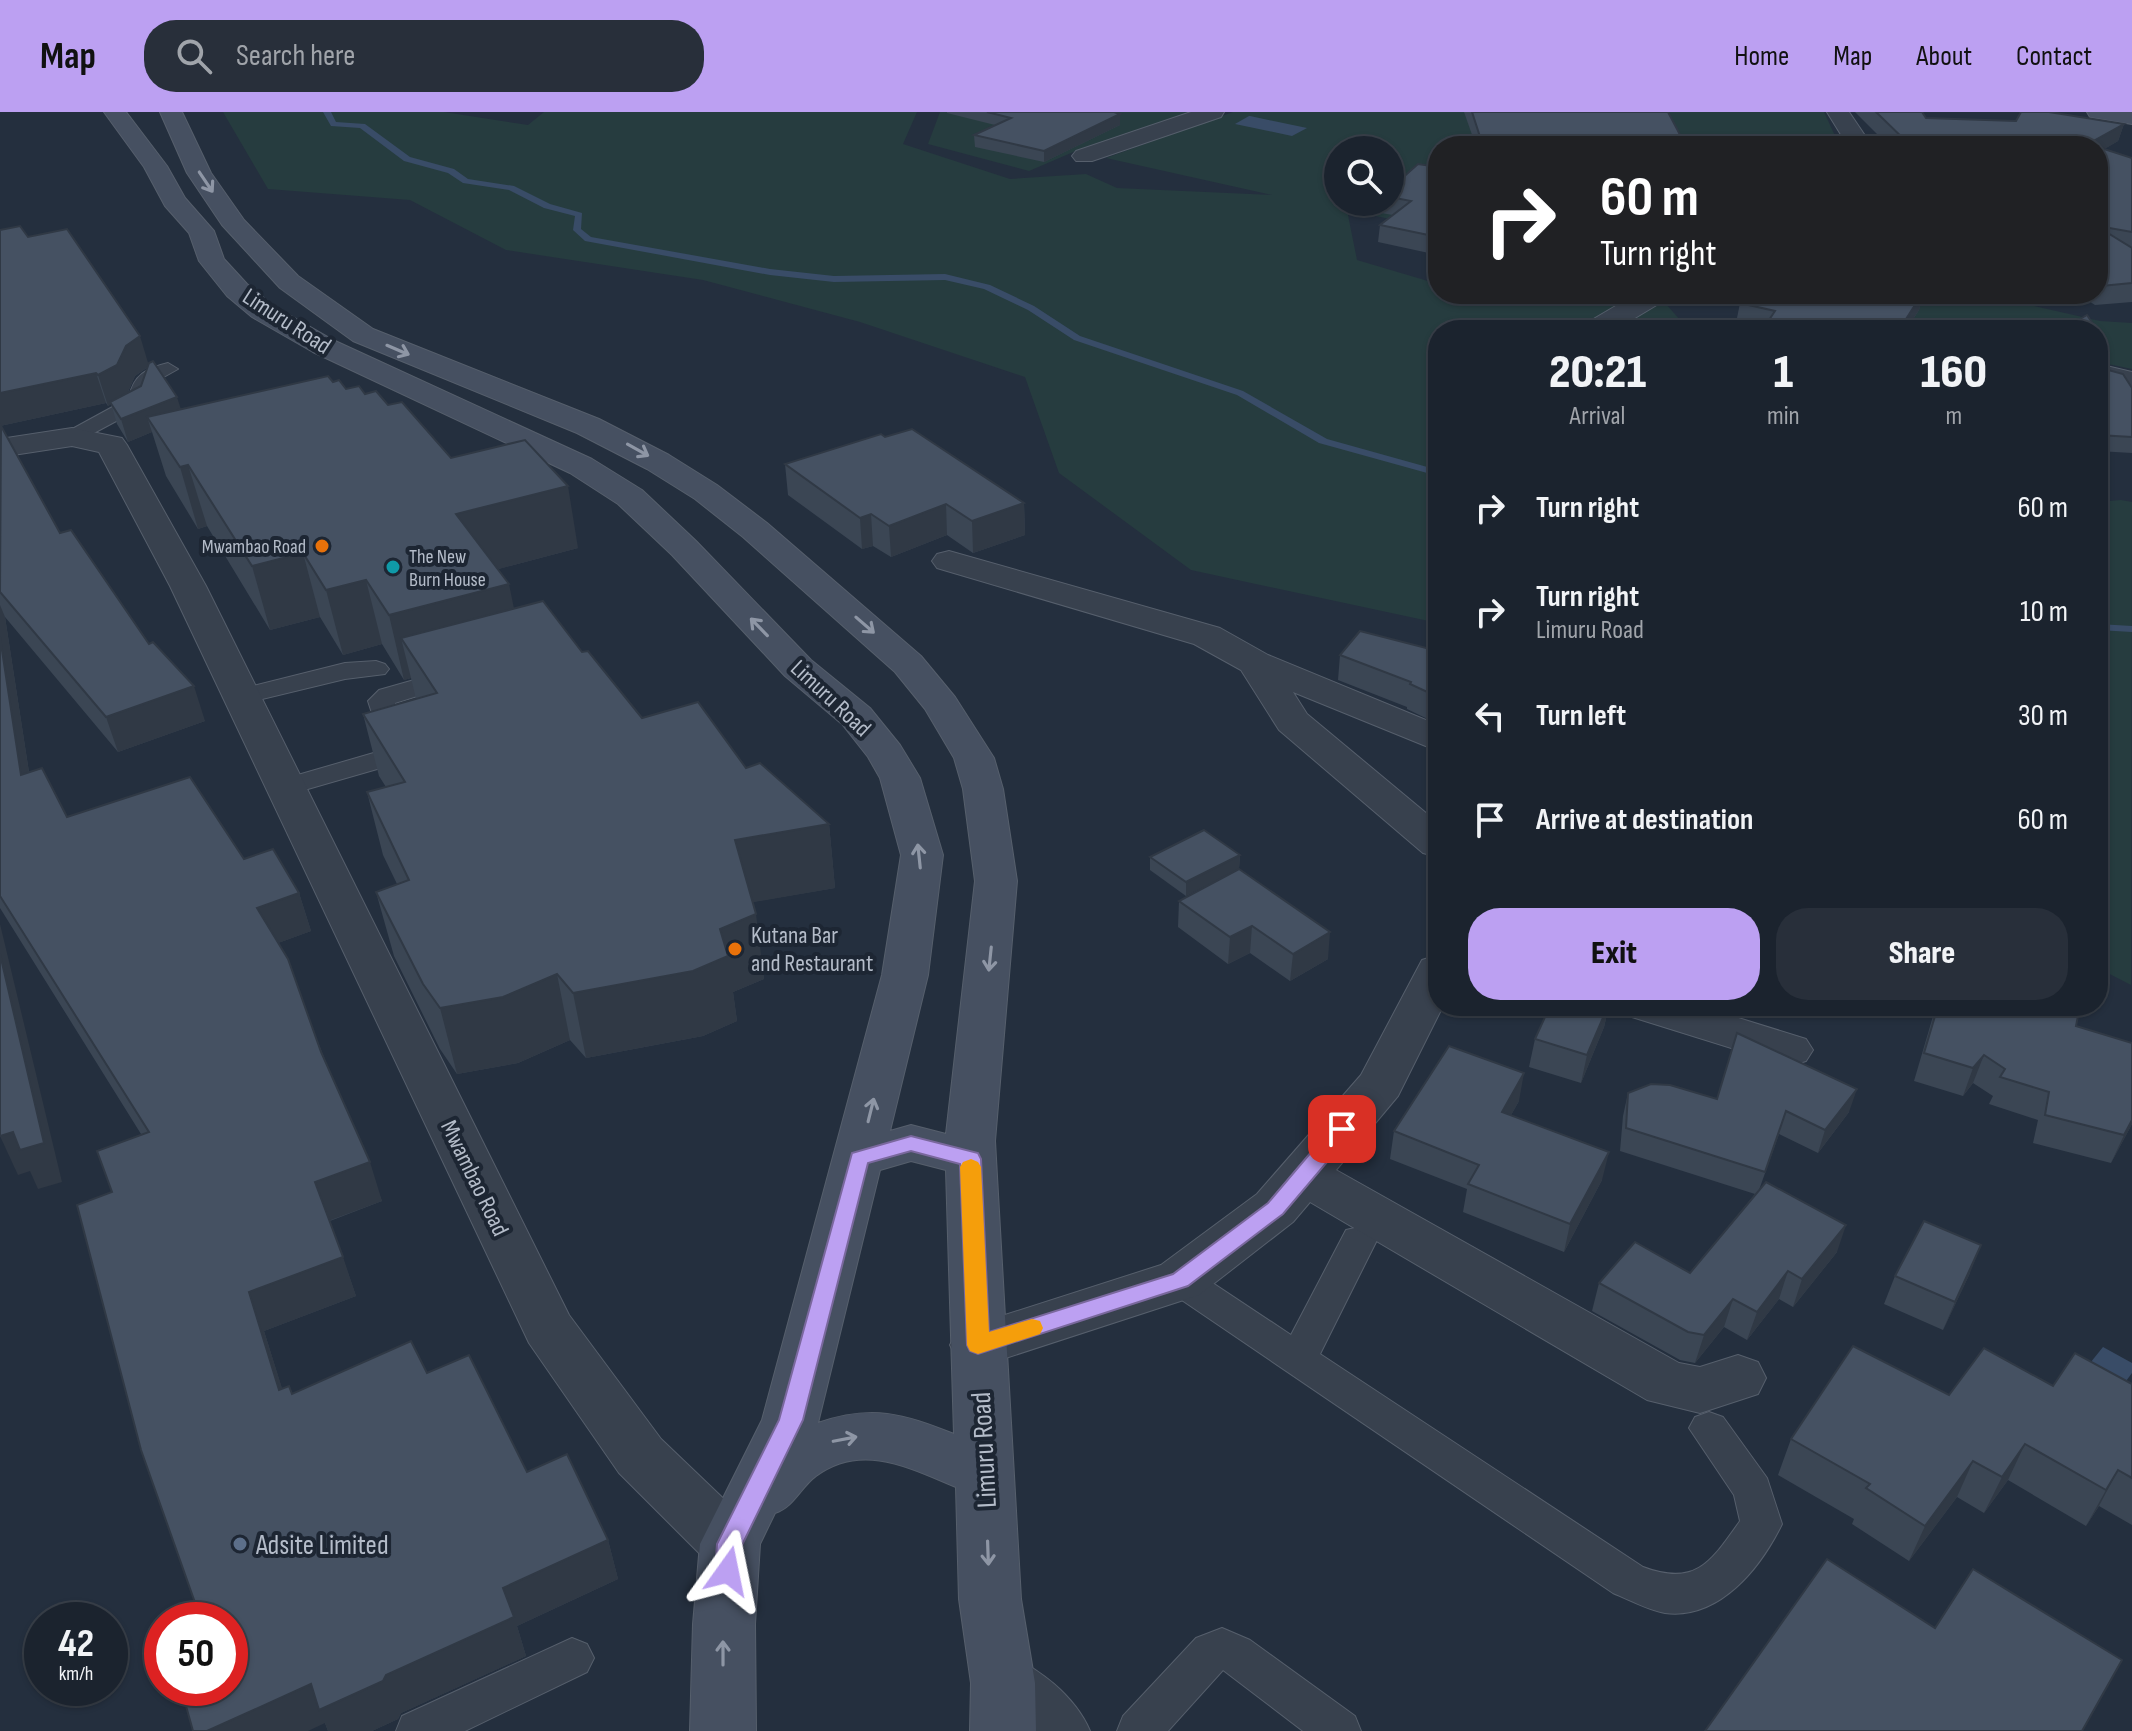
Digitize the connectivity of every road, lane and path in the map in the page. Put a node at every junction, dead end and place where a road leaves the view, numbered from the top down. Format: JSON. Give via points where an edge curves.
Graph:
{"nodes":[{"id":1,"x":115,"y":112,"type":"edge"},
{"id":2,"x":171,"y":112,"type":"edge"},
{"id":3,"x":1213,"y":112,"type":"edge"},
{"id":4,"x":1838,"y":112,"type":"edge"},
{"id":5,"x":2098,"y":112,"type":"edge"},
{"id":6,"x":2132,"y":117,"type":"edge"},
{"id":7,"x":1854,"y":136,"type":"edge"},
{"id":8,"x":1084,"y":156,"type":"dead end"},
{"id":9,"x":1638,"y":304,"type":"edge"},
{"id":10,"x":1612,"y":320,"type":"edge"},
{"id":11,"x":168,"y":369,"type":"dead end"},
{"id":12,"x":2108,"y":375,"type":"edge"},
{"id":13,"x":2132,"y":381,"type":"edge"},
{"id":14,"x":72,"y":437,"type":"junction"},
{"id":15,"x":0,"y":448,"type":"edge"},
{"id":16,"x":949,"y":561,"type":"dead end"},
{"id":17,"x":1255,"y":663,"type":"junction"},
{"id":18,"x":376,"y":669,"type":"dead end"},
{"id":19,"x":476,"y":671,"type":"edge"},
{"id":20,"x":242,"y":696,"type":"junction"},
{"id":21,"x":1428,"y":735,"type":"edge"},
{"id":22,"x":287,"y":787,"type":"junction"},
{"id":23,"x":1428,"y":836,"type":"edge"},
{"id":24,"x":1428,"y":990,"type":"edge"},
{"id":25,"x":1680,"y":1016,"type":"edge"},
{"id":26,"x":1789,"y":1050,"type":"dead end"},
{"id":27,"x":859,"y":1158,"type":"junction"},
{"id":28,"x":970,"y":1159,"type":"junction"},
{"id":29,"x":1304,"y":1175,"type":"junction"},
{"id":30,"x":1359,"y":1240,"type":"dead end"},
{"id":31,"x":1180,"y":1280,"type":"junction"},
{"id":32,"x":978,"y":1345,"type":"junction"},
{"id":33,"x":1298,"y":1359,"type":"junction"},
{"id":34,"x":1738,"y":1378,"type":"dead end"},
{"id":35,"x":1709,"y":1428,"type":"dead end"},
{"id":36,"x":985,"y":1473,"type":"junction"},
{"id":37,"x":730,"y":1544,"type":"junction"},
{"id":38,"x":572,"y":1658,"type":"dead end"},
{"id":39,"x":1003,"y":1707,"type":"edge"},
{"id":40,"x":418,"y":1731,"type":"edge"},
{"id":41,"x":723,"y":1731,"type":"edge"},
{"id":42,"x":1057,"y":1731,"type":"edge"},
{"id":43,"x":1139,"y":1731,"type":"edge"},
{"id":44,"x":1339,"y":1731,"type":"edge"}],
"edges":[{"from":27,"to":1,"type":"main road","name":"Limuru Road","one_way":true,"via":[[905,975],[920,886],[922,855],[900,778],[886,753],[856,716],[798,668],[630,497],[581,466],[323,346],[262,311],[212,261],[201,231],[174,201]]},
{"from":2,"to":28,"type":"main road","name":"Limuru Road","one_way":true,"via":[[199,173],[235,225],[306,295],[363,335],[588,426],[685,477],[892,649],[941,705],[974,758],[996,881]]},
{"from":3,"to":8,"type":"street"},
{"from":4,"to":7,"type":"street"},
{"from":5,"to":6,"type":"main road"},
{"from":9,"to":10,"type":"street"},
{"from":11,"to":14,"type":"lane","via":[[148,374],[139,401]]},
{"from":12,"to":13,"type":"street"},
{"from":14,"to":15,"type":"street","name":"Mwambao Road"},
{"from":14,"to":20,"type":"street","name":"Mwambao Road","via":[[111,445]]},
{"from":16,"to":17,"type":"street","via":[[1207,636]]},
{"from":17,"to":21,"type":"street"},
{"from":17,"to":23,"type":"street","via":[[1293,722]]},
{"from":18,"to":20,"type":"lane","via":[[345,671]]},
{"from":19,"to":22,"type":"lane","via":[[383,698],[395,755]]},
{"from":20,"to":22,"type":"street","name":"Mwambao Road"},
{"from":22,"to":37,"type":"street","name":"Mwambao Road","via":[[548,1328],[640,1456]]},
{"from":24,"to":29,"type":"street","via":[[1381,1084]]},
{"from":25,"to":26,"type":"street"},
{"from":27,"to":28,"type":"main road","via":[[911,1143]]},
{"from":27,"to":37,"type":"main road","name":"Limuru Road","via":[[791,1420]]},
{"from":28,"to":32,"type":"main road","name":"Limuru Road"},
{"from":29,"to":31,"type":"street","via":[[1275,1208]]},
{"from":29,"to":34,"type":"street","via":[[1667,1384],[1700,1390]]},
{"from":30,"to":33,"type":"lane"},
{"from":31,"to":32,"type":"street"},
{"from":31,"to":33,"type":"lane"},
{"from":32,"to":36,"type":"main road","name":"Limuru Road"},
{"from":33,"to":35,"type":"lane","via":[[1628,1580],[1664,1594],[1700,1591],[1730,1567],[1761,1524],[1753,1490]]},
{"from":37,"to":36,"type":"main road","one_way":true,"via":[[795,1459],[832,1442],[868,1435],[898,1437]]},
{"from":36,"to":39,"type":"main road","name":"Limuru Road","one_way":true,"via":[[990,1599]]},
{"from":41,"to":37,"type":"main road","name":"Limuru Road","one_way":true},
{"from":38,"to":40,"type":"lane"},
{"from":39,"to":42,"type":"street"},
{"from":43,"to":44,"type":"lane","via":[[1211,1652],[1222,1648]]}]}
